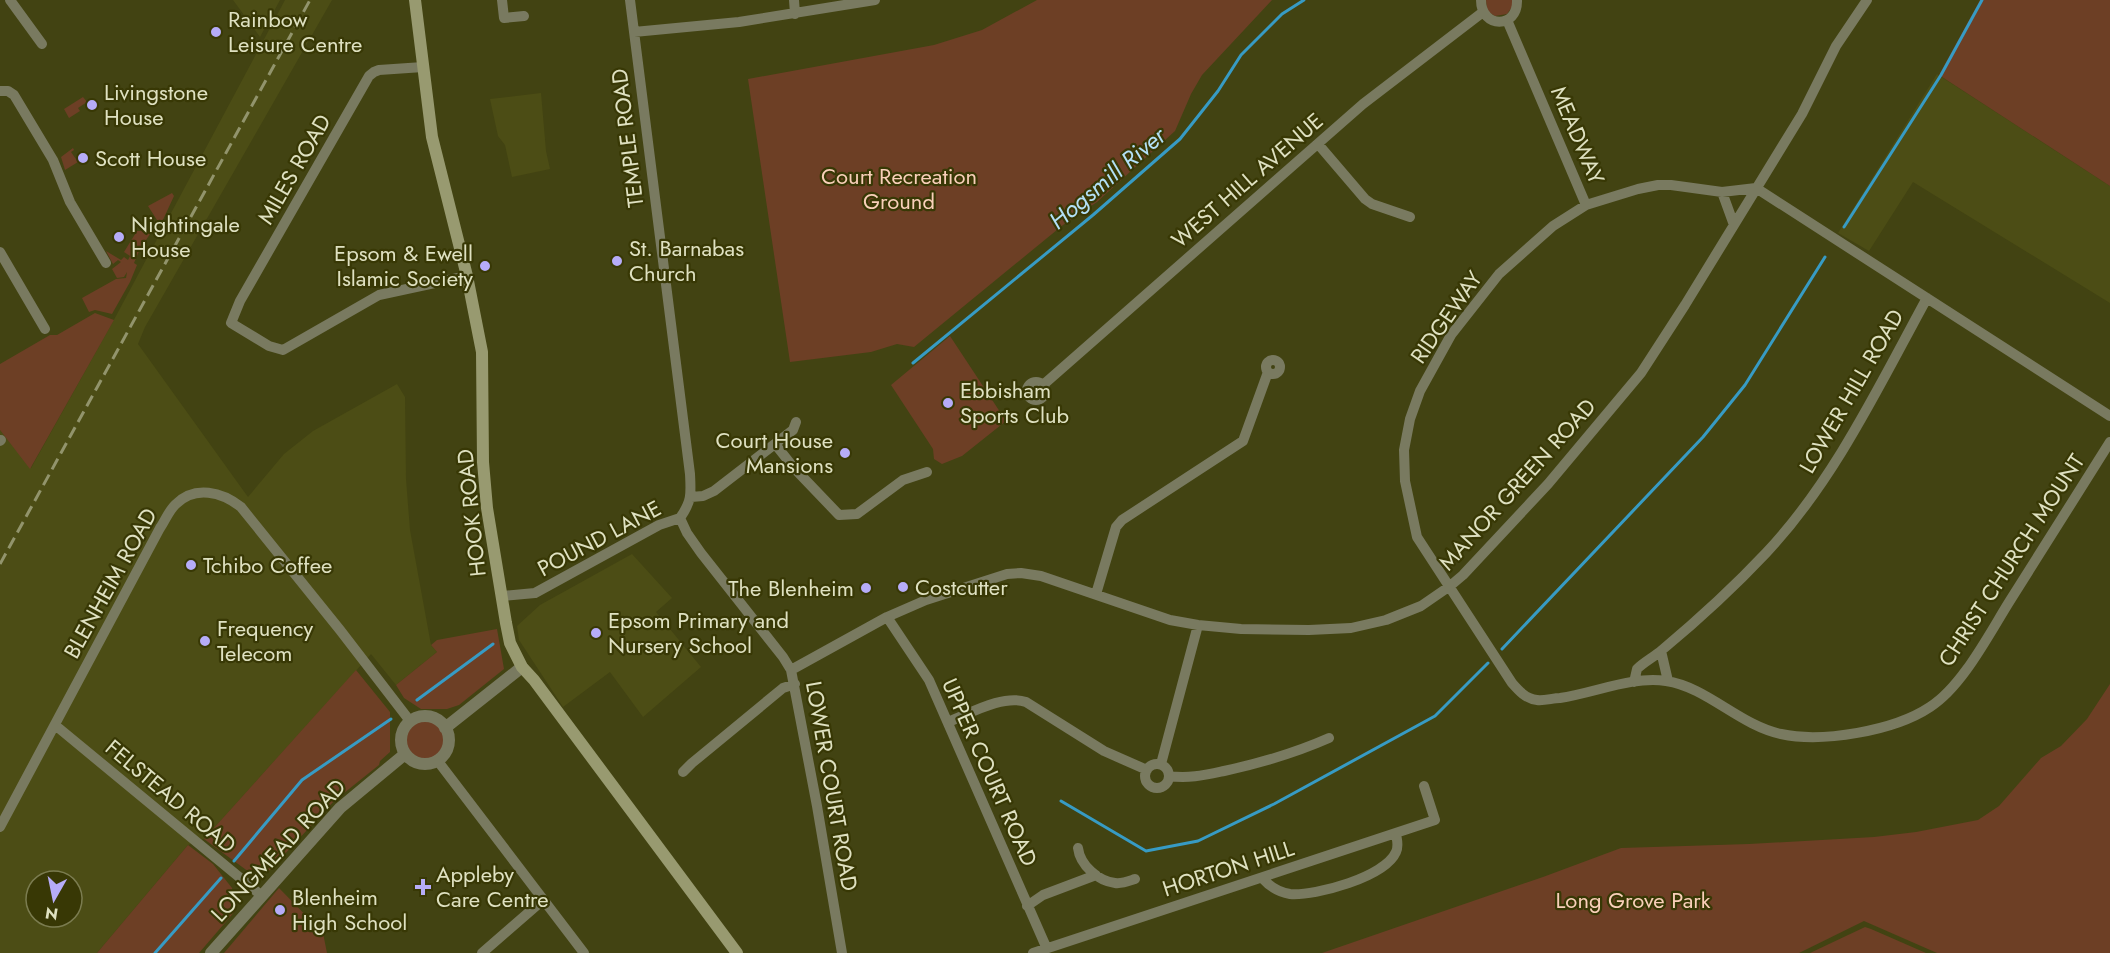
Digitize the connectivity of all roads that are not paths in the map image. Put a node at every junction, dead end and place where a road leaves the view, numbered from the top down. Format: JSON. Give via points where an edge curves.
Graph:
{"nodes":[{"id":1,"x":10,"y":0,"type":"edge"},
{"id":2,"x":415,"y":0,"type":"edge"},
{"id":3,"x":502,"y":0,"type":"edge"},
{"id":4,"x":630,"y":0,"type":"edge"},
{"id":5,"x":794,"y":0,"type":"edge"},
{"id":6,"x":875,"y":0,"type":"edge"},
{"id":7,"x":1481,"y":0,"type":"edge"},
{"id":8,"x":1518,"y":0,"type":"edge"},
{"id":9,"x":1867,"y":0,"type":"edge"},
{"id":10,"x":1483,"y":12,"type":"junction"},
{"id":11,"x":795,"y":14,"type":"junction"},
{"id":12,"x":524,"y":16,"type":"dead end"},
{"id":13,"x":1507,"y":20,"type":"junction"},
{"id":14,"x":634,"y":32,"type":"junction"},
{"id":15,"x":42,"y":44,"type":"dead end"},
{"id":16,"x":423,"y":67,"type":"junction"},
{"id":17,"x":0,"y":92,"type":"edge"},
{"id":18,"x":1318,"y":144,"type":"junction"},
{"id":19,"x":1756,"y":188,"type":"junction"},
{"id":20,"x":1722,"y":192,"type":"junction"},
{"id":21,"x":1586,"y":205,"type":"junction"},
{"id":22,"x":1410,"y":217,"type":"dead end"},
{"id":23,"x":1734,"y":225,"type":"junction"},
{"id":24,"x":0,"y":252,"type":"edge"},
{"id":25,"x":106,"y":263,"type":"dead end"},
{"id":26,"x":467,"y":276,"type":"junction"},
{"id":27,"x":1927,"y":298,"type":"junction"},
{"id":28,"x":45,"y":329,"type":"dead end"},
{"id":29,"x":1268,"y":372,"type":"dead end"},
{"id":30,"x":1043,"y":385,"type":"dead end"},
{"id":31,"x":2110,"y":416,"type":"edge"},
{"id":32,"x":796,"y":422,"type":"dead end"},
{"id":33,"x":2110,"y":442,"type":"edge"},
{"id":34,"x":775,"y":444,"type":"junction"},
{"id":35,"x":927,"y":472,"type":"dead end"},
{"id":36,"x":691,"y":497,"type":"junction"},
{"id":37,"x":680,"y":518,"type":"junction"},
{"id":38,"x":1450,"y":586,"type":"junction"},
{"id":39,"x":1096,"y":594,"type":"junction"},
{"id":40,"x":502,"y":596,"type":"junction"},
{"id":41,"x":887,"y":617,"type":"junction"},
{"id":42,"x":1198,"y":625,"type":"junction"},
{"id":43,"x":1661,"y":651,"type":"junction"},
{"id":44,"x":522,"y":667,"type":"junction"},
{"id":45,"x":791,"y":670,"type":"junction"},
{"id":46,"x":1668,"y":681,"type":"junction"},
{"id":47,"x":1634,"y":682,"type":"junction"},
{"id":48,"x":795,"y":684,"type":"junction"},
{"id":49,"x":410,"y":721,"type":"junction"},
{"id":50,"x":948,"y":722,"type":"junction"},
{"id":51,"x":55,"y":725,"type":"junction"},
{"id":52,"x":445,"y":728,"type":"junction"},
{"id":53,"x":1329,"y":738,"type":"dead end"},
{"id":54,"x":405,"y":754,"type":"junction"},
{"id":55,"x":437,"y":760,"type":"junction"},
{"id":56,"x":1161,"y":764,"type":"junction"},
{"id":57,"x":1147,"y":770,"type":"junction"},
{"id":58,"x":683,"y":772,"type":"dead end"},
{"id":59,"x":1169,"y":777,"type":"junction"},
{"id":60,"x":1424,"y":786,"type":"dead end"},
{"id":61,"x":0,"y":827,"type":"edge"},
{"id":62,"x":1396,"y":834,"type":"junction"},
{"id":63,"x":1078,"y":848,"type":"dead end"},
{"id":64,"x":1096,"y":875,"type":"junction"},
{"id":65,"x":1262,"y":878,"type":"junction"},
{"id":66,"x":1135,"y":879,"type":"dead end"},
{"id":67,"x":262,"y":896,"type":"junction"},
{"id":68,"x":543,"y":900,"type":"junction"},
{"id":69,"x":1027,"y":906,"type":"junction"},
{"id":70,"x":496,"y":949,"type":"edge"},
{"id":71,"x":1047,"y":949,"type":"junction"},
{"id":72,"x":211,"y":953,"type":"edge"},
{"id":73,"x":482,"y":953,"type":"edge"},
{"id":74,"x":584,"y":953,"type":"edge"},
{"id":75,"x":738,"y":953,"type":"edge"},
{"id":76,"x":842,"y":953,"type":"edge"},
{"id":77,"x":1033,"y":953,"type":"edge"}],
"edges":[{"from":1,"to":15,"type":"street"},
{"from":2,"to":16,"type":"main road","name":"HOOK ROAD"},
{"from":3,"to":12,"type":"street","via":[[504,18]]},
{"from":4,"to":14,"type":"street","name":"TEMPLE ROAD"},
{"from":5,"to":11,"type":"street"},
{"from":6,"to":11,"type":"street"},
{"from":7,"to":10,"type":"street"},
{"from":8,"to":13,"type":"street","via":[[1515,12]]},
{"from":9,"to":19,"type":"street","name":"MANOR GREEN ROAD","via":[[1836,46],[1802,114]]},
{"from":10,"to":13,"type":"street","via":[[1496,22]]},
{"from":10,"to":18,"type":"street","name":"WEST HILL AVENUE","via":[[1373,95]]},
{"from":11,"to":14,"type":"street"},
{"from":13,"to":21,"type":"street","name":"MEADWAY"},
{"from":14,"to":36,"type":"street","name":"TEMPLE ROAD"},
{"from":16,"to":26,"type":"main road","name":"HOOK ROAD","via":[[432,137]]},
{"from":16,"to":26,"type":"street","name":"MILES ROAD","via":[[379,70],[369,76],[231,323],[283,350],[379,295]]},
{"from":17,"to":25,"type":"street","via":[[12,93],[53,160],[70,202]]},
{"from":18,"to":22,"type":"street","via":[[1365,199]]},
{"from":18,"to":30,"type":"street","name":"WEST HILL AVENUE"},
{"from":19,"to":20,"type":"street","name":"MEADWAY"},
{"from":19,"to":23,"type":"street","name":"MANOR GREEN ROAD"},
{"from":19,"to":27,"type":"street"},
{"from":20,"to":21,"type":"street","name":"MEADWAY","via":[[1658,185]]},
{"from":20,"to":23,"type":"street"},
{"from":21,"to":38,"type":"street","name":"RIDGEWAY","via":[[1553,226],[1499,274],[1451,335],[1420,391],[1404,450],[1405,481],[1417,537]]},
{"from":23,"to":38,"type":"street","name":"MANOR GREEN ROAD","via":[[1626,392],[1548,484]]},
{"from":24,"to":28,"type":"street"},
{"from":26,"to":40,"type":"main road","name":"HOOK ROAD","via":[[482,352],[483,462]]},
{"from":27,"to":31,"type":"street"},
{"from":27,"to":43,"type":"street","name":"LOWER HILL ROAD","via":[[1847,444],[1806,503],[1768,552]]},
{"from":29,"to":39,"type":"street","via":[[1243,441],[1116,527]]},
{"from":32,"to":34,"type":"street","name":"POUND LANE","via":[[793,430]]},
{"from":33,"to":46,"type":"street","name":"CHRIST CHURCH MOUNT","via":[[1973,661],[1929,708],[1866,731],[1800,737],[1760,728],[1696,691]]},
{"from":34,"to":35,"type":"street","via":[[839,515],[857,514],[903,480]]},
{"from":34,"to":36,"type":"street","name":"POUND LANE","via":[[714,491]]},
{"from":36,"to":37,"type":"street"},
{"from":37,"to":40,"type":"street","name":"POUND LANE","via":[[659,525],[535,593]]},
{"from":37,"to":45,"type":"street","name":"LOWER COURT ROAD","via":[[700,553]]},
{"from":38,"to":42,"type":"street","name":"MANOR GREEN ROAD","via":[[1421,606],[1351,628]]},
{"from":38,"to":47,"type":"street","name":"CHRIST CHURCH MOUNT","via":[[1523,695],[1537,700],[1563,697]]},
{"from":39,"to":41,"type":"street","name":"MANOR GREEN ROAD","via":[[1021,573],[926,600]]},
{"from":39,"to":42,"type":"street","name":"MANOR GREEN ROAD","via":[[1170,620]]},
{"from":40,"to":44,"type":"main road","name":"HOOK ROAD","via":[[510,643]]},
{"from":41,"to":45,"type":"street","name":"MANOR GREEN ROAD"},
{"from":41,"to":50,"type":"street","name":"UPPER COURT ROAD","via":[[929,680]]},
{"from":42,"to":56,"type":"street"},
{"from":43,"to":46,"type":"street"},
{"from":43,"to":47,"type":"street","name":"LOWER HILL ROAD","via":[[1637,669]]},
{"from":44,"to":52,"type":"street"},
{"from":44,"to":75,"type":"main road","name":"HOOK ROAD"},
{"from":45,"to":48,"type":"street","name":"LOWER COURT ROAD"},
{"from":46,"to":47,"type":"street","name":"CHRIST CHURCH MOUNT"},
{"from":48,"to":58,"type":"street","via":[[783,688]]},
{"from":48,"to":76,"type":"street","name":"LOWER COURT ROAD"},
{"from":49,"to":51,"type":"street","name":"BLENHEIM ROAD","via":[[241,507],[208,492],[175,504]]},
{"from":49,"to":52,"type":"street","via":[[432,717]]},
{"from":49,"to":54,"type":"street","via":[[401,739]]},
{"from":50,"to":57,"type":"street","via":[[1018,699],[1104,751]]},
{"from":50,"to":69,"type":"street","name":"UPPER COURT ROAD"},
{"from":51,"to":61,"type":"street","name":"BLENHEIM ROAD"},
{"from":51,"to":67,"type":"street","name":"FELSTEAD ROAD"},
{"from":52,"to":55,"type":"street","via":[[447,747]]},
{"from":53,"to":59,"type":"street","via":[[1274,760],[1188,778]]},
{"from":54,"to":55,"type":"street","via":[[418,763]]},
{"from":54,"to":67,"type":"street","name":"LONGMEAD ROAD","via":[[340,808]]},
{"from":55,"to":68,"type":"street"},
{"from":56,"to":57,"type":"street"},
{"from":56,"to":59,"type":"street","via":[[1168,769]]},
{"from":57,"to":59,"type":"street","via":[[1147,783],[1153,788],[1167,783]]},
{"from":60,"to":62,"type":"street","name":"HORTON HILL","via":[[1435,820]]},
{"from":62,"to":65,"type":"street","name":"HORTON HILL"},
{"from":62,"to":65,"type":"street","via":[[1398,842],[1390,861],[1330,889],[1290,894],[1269,886]]},
{"from":63,"to":64,"type":"street","via":[[1082,861]]},
{"from":64,"to":66,"type":"street","via":[[1112,883]]},
{"from":64,"to":69,"type":"street","via":[[1043,895]]},
{"from":65,"to":71,"type":"street","name":"HORTON HILL"},
{"from":67,"to":72,"type":"street","name":"LONGMEAD ROAD"},
{"from":68,"to":70,"type":"street"},
{"from":68,"to":74,"type":"street"},
{"from":69,"to":71,"type":"street","name":"UPPER COURT ROAD"},
{"from":70,"to":73,"type":"street"},
{"from":71,"to":77,"type":"street","name":"HORTON HILL"}]}
